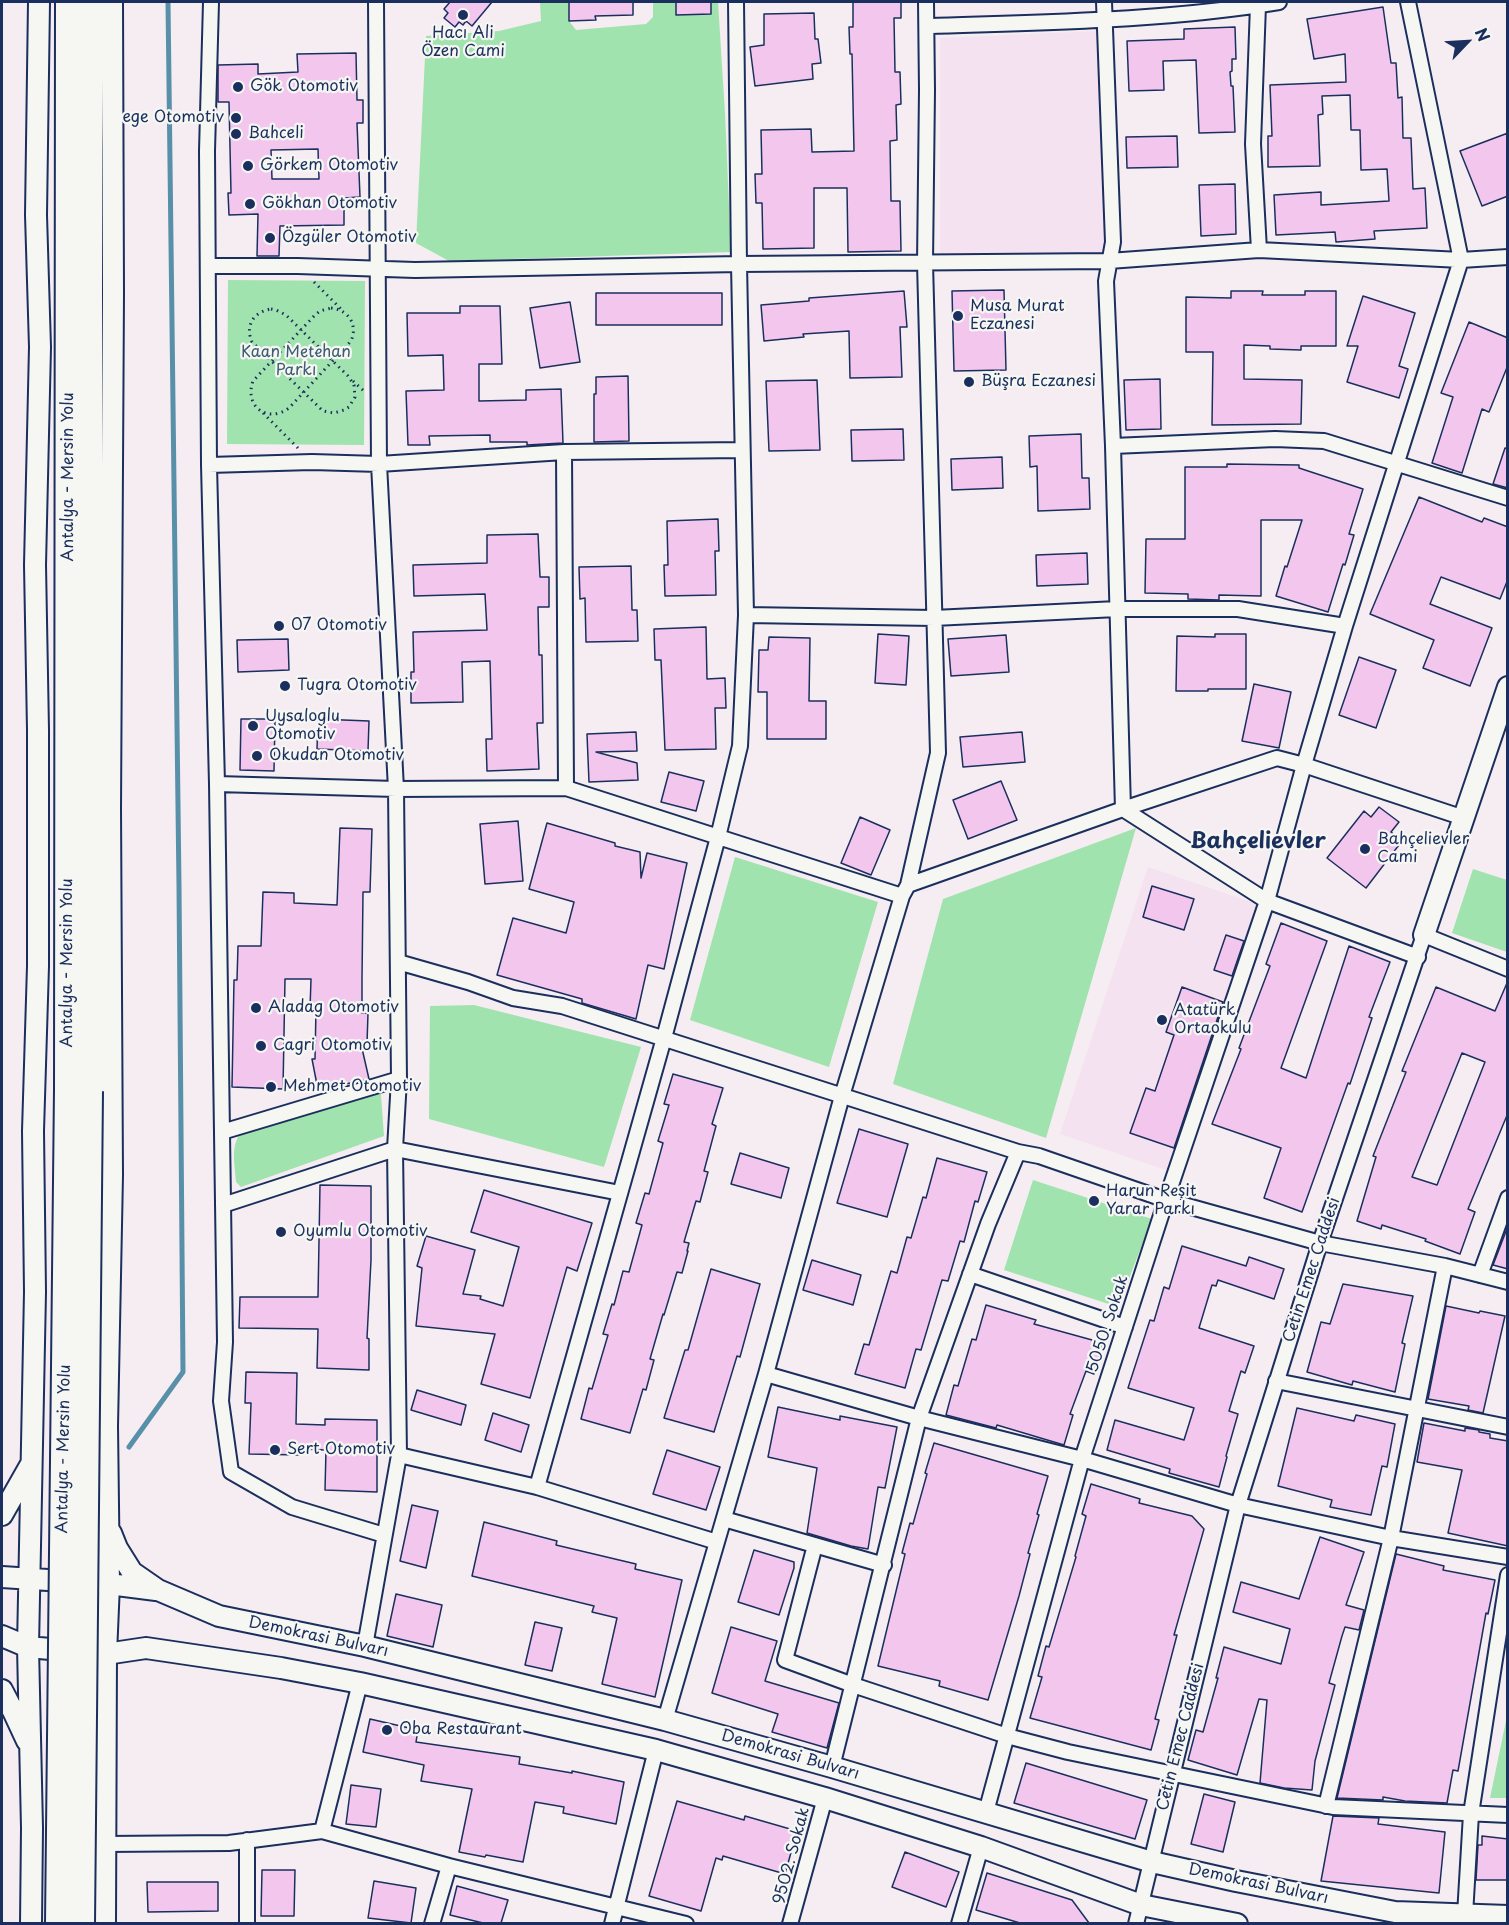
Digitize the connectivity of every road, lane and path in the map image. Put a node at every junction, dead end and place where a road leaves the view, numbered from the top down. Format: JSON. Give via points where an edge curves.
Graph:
{"nodes":[{"id":1,"x":39,"y":2,"type":"edge"},
{"id":2,"x":69,"y":2,"type":"edge"},
{"id":3,"x":91,"y":2,"type":"edge"},
{"id":4,"x":112,"y":2,"type":"edge"},
{"id":5,"x":211,"y":2,"type":"edge"},
{"id":6,"x":376,"y":2,"type":"edge"},
{"id":7,"x":736,"y":2,"type":"edge"},
{"id":8,"x":926,"y":2,"type":"edge"},
{"id":9,"x":1104,"y":2,"type":"edge"},
{"id":10,"x":1279,"y":2,"type":"edge"},
{"id":11,"x":1408,"y":2,"type":"edge"},
{"id":12,"x":1258,"y":5,"type":"junction"},
{"id":13,"x":1105,"y":20,"type":"junction"},
{"id":14,"x":928,"y":26,"type":"junction"},
{"id":15,"x":1259,"y":250,"type":"junction"},
{"id":16,"x":1508,"y":256,"type":"edge"},
{"id":17,"x":1461,"y":260,"type":"junction"},
{"id":18,"x":1109,"y":261,"type":"junction"},
{"id":19,"x":925,"y":263,"type":"junction"},
{"id":20,"x":738,"y":264,"type":"junction"},
{"id":21,"x":208,"y":266,"type":"junction"},
{"id":22,"x":298,"y":266,"type":"junction"},
{"id":23,"x":379,"y":269,"type":"junction"},
{"id":24,"x":343,"y":311,"type":"junction"},
{"id":25,"x":301,"y":330,"type":"junction"},
{"id":26,"x":333,"y":361,"type":"junction"},
{"id":27,"x":270,"y":362,"type":"junction"},
{"id":28,"x":303,"y":393,"type":"junction"},
{"id":29,"x":261,"y":412,"type":"junction"},
{"id":30,"x":1113,"y":446,"type":"junction"},
{"id":31,"x":742,"y":450,"type":"junction"},
{"id":32,"x":564,"y":452,"type":"junction"},
{"id":33,"x":312,"y":462,"type":"junction"},
{"id":34,"x":1398,"y":463,"type":"junction"},
{"id":35,"x":379,"y":464,"type":"junction"},
{"id":36,"x":209,"y":465,"type":"junction"},
{"id":37,"x":1508,"y":498,"type":"edge"},
{"id":38,"x":1117,"y":609,"type":"junction"},
{"id":39,"x":746,"y":615,"type":"junction"},
{"id":40,"x":934,"y":618,"type":"junction"},
{"id":41,"x":1345,"y":626,"type":"junction"},
{"id":42,"x":1508,"y":687,"type":"edge"},
{"id":43,"x":1304,"y":765,"type":"junction"},
{"id":44,"x":217,"y":784,"type":"junction"},
{"id":45,"x":566,"y":788,"type":"junction"},
{"id":46,"x":396,"y":789,"type":"junction"},
{"id":47,"x":1123,"y":809,"type":"junction"},
{"id":48,"x":1464,"y":818,"type":"junction"},
{"id":49,"x":718,"y":837,"type":"junction"},
{"id":50,"x":905,"y":891,"type":"junction"},
{"id":51,"x":1267,"y":901,"type":"junction"},
{"id":52,"x":1424,"y":935,"type":"junction"},
{"id":53,"x":1418,"y":957,"type":"junction"},
{"id":54,"x":398,"y":962,"type":"junction"},
{"id":55,"x":1508,"y":969,"type":"edge"},
{"id":56,"x":664,"y":1038,"type":"junction"},
{"id":57,"x":399,"y":1079,"type":"junction"},
{"id":58,"x":78,"y":1090,"type":"junction"},
{"id":59,"x":842,"y":1096,"type":"junction"},
{"id":60,"x":222,"y":1132,"type":"junction"},
{"id":61,"x":395,"y":1149,"type":"junction"},
{"id":62,"x":1018,"y":1152,"type":"junction"},
{"id":63,"x":620,"y":1193,"type":"junction"},
{"id":64,"x":1508,"y":1198,"type":"edge"},
{"id":65,"x":1166,"y":1200,"type":"junction"},
{"id":66,"x":223,"y":1205,"type":"junction"},
{"id":67,"x":1320,"y":1243,"type":"junction"},
{"id":68,"x":1445,"y":1266,"type":"junction"},
{"id":69,"x":970,"y":1274,"type":"junction"},
{"id":70,"x":1480,"y":1275,"type":"junction"},
{"id":71,"x":1508,"y":1282,"type":"edge"},
{"id":72,"x":1125,"y":1327,"type":"junction"},
{"id":73,"x":766,"y":1374,"type":"junction"},
{"id":74,"x":1276,"y":1381,"type":"junction"},
{"id":75,"x":1417,"y":1410,"type":"junction"},
{"id":76,"x":919,"y":1418,"type":"junction"},
{"id":77,"x":1508,"y":1427,"type":"edge"},
{"id":78,"x":399,"y":1455,"type":"junction"},
{"id":79,"x":1082,"y":1459,"type":"junction"},
{"id":80,"x":32,"y":1462,"type":"junction"},
{"id":81,"x":537,"y":1487,"type":"junction"},
{"id":82,"x":1238,"y":1505,"type":"junction"},
{"id":83,"x":2,"y":1515,"type":"edge"},
{"id":84,"x":724,"y":1519,"type":"junction"},
{"id":85,"x":108,"y":1525,"type":"junction"},
{"id":86,"x":384,"y":1535,"type":"junction"},
{"id":87,"x":1391,"y":1538,"type":"junction"},
{"id":88,"x":717,"y":1542,"type":"junction"},
{"id":89,"x":815,"y":1545,"type":"junction"},
{"id":90,"x":1508,"y":1557,"type":"edge"},
{"id":91,"x":884,"y":1565,"type":"junction"},
{"id":92,"x":1508,"y":1575,"type":"edge"},
{"id":93,"x":2,"y":1577,"type":"edge"},
{"id":94,"x":30,"y":1577,"type":"junction"},
{"id":95,"x":109,"y":1584,"type":"junction"},
{"id":96,"x":158,"y":1590,"type":"junction"},
{"id":97,"x":14,"y":1641,"type":"edge"},
{"id":98,"x":365,"y":1646,"type":"junction"},
{"id":99,"x":106,"y":1654,"type":"junction"},
{"id":100,"x":360,"y":1683,"type":"junction"},
{"id":101,"x":853,"y":1686,"type":"junction"},
{"id":102,"x":2,"y":1690,"type":"edge"},
{"id":103,"x":665,"y":1720,"type":"junction"},
{"id":104,"x":1007,"y":1736,"type":"junction"},
{"id":105,"x":30,"y":1749,"type":"junction"},
{"id":106,"x":656,"y":1750,"type":"junction"},
{"id":107,"x":832,"y":1767,"type":"junction"},
{"id":108,"x":1172,"y":1773,"type":"junction"},
{"id":109,"x":825,"y":1798,"type":"junction"},
{"id":110,"x":1326,"y":1806,"type":"junction"},
{"id":111,"x":986,"y":1812,"type":"junction"},
{"id":112,"x":1471,"y":1814,"type":"junction"},
{"id":113,"x":1508,"y":1815,"type":"edge"},
{"id":114,"x":322,"y":1831,"type":"junction"},
{"id":115,"x":247,"y":1840,"type":"junction"},
{"id":116,"x":105,"y":1844,"type":"junction"},
{"id":117,"x":981,"y":1847,"type":"junction"},
{"id":118,"x":1152,"y":1862,"type":"junction"},
{"id":119,"x":449,"y":1866,"type":"junction"},
{"id":120,"x":616,"y":1907,"type":"junction"},
{"id":121,"x":1138,"y":1914,"type":"edge"},
{"id":122,"x":1465,"y":1915,"type":"junction"},
{"id":123,"x":1508,"y":1916,"type":"edge"},
{"id":124,"x":31,"y":1923,"type":"edge"},
{"id":125,"x":66,"y":1923,"type":"edge"},
{"id":126,"x":105,"y":1923,"type":"edge"},
{"id":127,"x":246,"y":1923,"type":"edge"},
{"id":128,"x":432,"y":1923,"type":"edge"},
{"id":129,"x":612,"y":1923,"type":"edge"},
{"id":130,"x":686,"y":1923,"type":"edge"},
{"id":131,"x":790,"y":1923,"type":"edge"},
{"id":132,"x":958,"y":1923,"type":"edge"},
{"id":133,"x":1237,"y":1923,"type":"edge"}],
"edges":[{"from":1,"to":80,"type":"street","via":[[36,215],[40,347],[35,565],[38,966],[33,1131]]},
{"from":2,"to":58,"type":"highway","name":"Antalya - Mersin Yolu"},
{"from":3,"to":58,"type":"highway","name":"Antalya - Mersin Yolu"},
{"from":4,"to":85,"type":"street","via":[[112,1175]]},
{"from":5,"to":21,"type":"street"},
{"from":6,"to":23,"type":"street"},
{"from":7,"to":20,"type":"street"},
{"from":8,"to":14,"type":"street"},
{"from":9,"to":13,"type":"street"},
{"from":10,"to":12,"type":"street"},
{"from":11,"to":17,"type":"street"},
{"from":12,"to":13,"type":"street"},
{"from":12,"to":15,"type":"street","via":[[1253,144]]},
{"from":13,"to":14,"type":"street"},
{"from":13,"to":18,"type":"street","via":[[1113,242]]},
{"from":14,"to":19,"type":"street"},
{"from":15,"to":17,"type":"street"},
{"from":15,"to":18,"type":"street"},
{"from":16,"to":17,"type":"street"},
{"from":17,"to":34,"type":"street","name":"5050. Sokak"},
{"from":18,"to":19,"type":"street"},
{"from":18,"to":30,"type":"street","via":[[1106,281]]},
{"from":19,"to":20,"type":"street"},
{"from":19,"to":40,"type":"street"},
{"from":20,"to":23,"type":"street"},
{"from":20,"to":31,"type":"street"},
{"from":21,"to":22,"type":"street"},
{"from":21,"to":36,"type":"street"},
{"from":22,"to":23,"type":"street"},
{"from":22,"to":24,"type":"path"},
{"from":23,"to":35,"type":"street"},
{"from":24,"to":25,"type":"path","via":[[320,311]]},
{"from":24,"to":26,"type":"path","via":[[351,319],[353,336]]},
{"from":25,"to":26,"type":"path"},
{"from":25,"to":27,"type":"path"},
{"from":25,"to":27,"type":"path","via":[[276,310],[265,310],[255,316],[250,337]]},
{"from":26,"to":28,"type":"path"},
{"from":26,"to":28,"type":"path","via":[[354,385],[355,397],[349,407],[328,413]]},
{"from":27,"to":28,"type":"path"},
{"from":27,"to":29,"type":"path","via":[[251,386],[253,404]]},
{"from":28,"to":29,"type":"path","via":[[279,414]]},
{"from":29,"to":33,"type":"path"},
{"from":30,"to":34,"type":"street","via":[[1275,439],[1324,441]]},
{"from":30,"to":38,"type":"street"},
{"from":31,"to":32,"type":"street"},
{"from":31,"to":39,"type":"street"},
{"from":32,"to":35,"type":"street"},
{"from":32,"to":45,"type":"street"},
{"from":33,"to":35,"type":"street"},
{"from":33,"to":36,"type":"street"},
{"from":34,"to":37,"type":"street"},
{"from":34,"to":41,"type":"street","name":"5050. Sokak"},
{"from":35,"to":46,"type":"street"},
{"from":36,"to":44,"type":"street"},
{"from":38,"to":40,"type":"street"},
{"from":38,"to":41,"type":"street","via":[[1238,609]]},
{"from":38,"to":47,"type":"street"},
{"from":39,"to":40,"type":"street"},
{"from":39,"to":49,"type":"street","via":[[740,746]]},
{"from":40,"to":50,"type":"street","via":[[938,753]]},
{"from":41,"to":43,"type":"street","name":"5050. Sokak"},
{"from":42,"to":48,"type":"street","name":"Cetin Emec Caddesi"},
{"from":43,"to":47,"type":"street","via":[[1277,758]]},
{"from":43,"to":48,"type":"street"},
{"from":43,"to":51,"type":"street","name":"5050. Sokak"},
{"from":44,"to":46,"type":"street"},
{"from":44,"to":60,"type":"street"},
{"from":45,"to":46,"type":"street"},
{"from":45,"to":49,"type":"street"},
{"from":46,"to":54,"type":"street"},
{"from":47,"to":50,"type":"street"},
{"from":47,"to":51,"type":"street"},
{"from":48,"to":52,"type":"street","name":"Cetin Emec Caddesi"},
{"from":49,"to":50,"type":"street"},
{"from":49,"to":56,"type":"street"},
{"from":50,"to":59,"type":"street"},
{"from":51,"to":53,"type":"street"},
{"from":51,"to":65,"type":"street","name":"5050. Sokak"},
{"from":52,"to":53,"type":"street","name":"Cetin Emec Caddesi"},
{"from":52,"to":55,"type":"street"},
{"from":53,"to":67,"type":"street","name":"Cetin Emec Caddesi"},
{"from":54,"to":56,"type":"street","via":[[513,998],[562,1006]]},
{"from":54,"to":57,"type":"street"},
{"from":56,"to":59,"type":"street"},
{"from":56,"to":63,"type":"street"},
{"from":57,"to":60,"type":"street"},
{"from":57,"to":61,"type":"street"},
{"from":58,"to":125,"type":"highway","name":"Antalya - Mersin Yolu","bridge":true},
{"from":59,"to":62,"type":"street"},
{"from":59,"to":73,"type":"street"},
{"from":60,"to":66,"type":"street"},
{"from":61,"to":63,"type":"street"},
{"from":61,"to":66,"type":"street"},
{"from":61,"to":78,"type":"street"},
{"from":62,"to":65,"type":"street"},
{"from":62,"to":69,"type":"street"},
{"from":63,"to":81,"type":"street"},
{"from":64,"to":70,"type":"street"},
{"from":65,"to":67,"type":"street"},
{"from":65,"to":72,"type":"street","name":"5050. Sokak"},
{"from":66,"to":86,"type":"street","via":[[225,1342],[221,1401],[231,1472],[292,1507]]},
{"from":67,"to":68,"type":"street"},
{"from":67,"to":74,"type":"street","name":"Cetin Emec Caddesi"},
{"from":68,"to":70,"type":"street"},
{"from":68,"to":75,"type":"street"},
{"from":69,"to":72,"type":"street"},
{"from":69,"to":76,"type":"street"},
{"from":70,"to":71,"type":"street"},
{"from":72,"to":79,"type":"street","name":"5050. Sokak"},
{"from":73,"to":76,"type":"street"},
{"from":73,"to":84,"type":"street"},
{"from":74,"to":75,"type":"street"},
{"from":74,"to":82,"type":"street","name":"Cetin Emec Caddesi"},
{"from":75,"to":77,"type":"street"},
{"from":75,"to":87,"type":"street"},
{"from":76,"to":79,"type":"street"},
{"from":76,"to":91,"type":"street"},
{"from":78,"to":81,"type":"street"},
{"from":78,"to":86,"type":"street"},
{"from":79,"to":82,"type":"street"},
{"from":79,"to":104,"type":"street","name":"5050. Sokak"},
{"from":80,"to":83,"type":"street"},
{"from":80,"to":94,"type":"street"},
{"from":81,"to":88,"type":"street"},
{"from":82,"to":87,"type":"street"},
{"from":82,"to":108,"type":"street","name":"Cetin Emec Caddesi"},
{"from":84,"to":88,"type":"street"},
{"from":84,"to":89,"type":"street"},
{"from":85,"to":95,"type":"street"},
{"from":85,"to":96,"type":"street","name":"Demokrasi Bulvarı","via":[[132,1572]]},
{"from":86,"to":98,"type":"street"},
{"from":87,"to":90,"type":"street"},
{"from":87,"to":110,"type":"street"},
{"from":88,"to":103,"type":"street"},
{"from":89,"to":91,"type":"street"},
{"from":89,"to":101,"type":"street","via":[[785,1660]]},
{"from":91,"to":101,"type":"street"},
{"from":92,"to":112,"type":"street"},
{"from":93,"to":94,"type":"street"},
{"from":94,"to":95,"type":"street"},
{"from":94,"to":97,"type":"street"},
{"from":95,"to":96,"type":"street"},
{"from":95,"to":99,"type":"street"},
{"from":96,"to":98,"type":"street","name":"Demokrasi Bulvarı","via":[[219,1616]]},
{"from":97,"to":99,"type":"street","name":"Demokrasi Bulvarı"},
{"from":97,"to":105,"type":"street"},
{"from":98,"to":103,"type":"street","name":"Demokrasi Bulvarı"},
{"from":99,"to":100,"type":"street","name":"Demokrasi Bulvarı","via":[[146,1648]]},
{"from":99,"to":116,"type":"street"},
{"from":100,"to":106,"type":"street","name":"Demokrasi Bulvarı"},
{"from":100,"to":114,"type":"street"},
{"from":101,"to":104,"type":"street"},
{"from":101,"to":107,"type":"street"},
{"from":102,"to":105,"type":"street"},
{"from":103,"to":107,"type":"street","name":"Demokrasi Bulvarı"},
{"from":104,"to":108,"type":"street"},
{"from":104,"to":111,"type":"street","name":"5050. Sokak"},
{"from":105,"to":124,"type":"street"},
{"from":106,"to":109,"type":"street","name":"Demokrasi Bulvarı"},
{"from":106,"to":120,"type":"street"},
{"from":107,"to":111,"type":"street","name":"Demokrasi Bulvarı"},
{"from":108,"to":110,"type":"street"},
{"from":108,"to":118,"type":"street","name":"Cetin Emec Caddesi"},
{"from":109,"to":117,"type":"street","name":"Demokrasi Bulvarı"},
{"from":109,"to":131,"type":"street","name":"9502. Sokak"},
{"from":110,"to":112,"type":"street"},
{"from":111,"to":118,"type":"street","name":"Demokrasi Bulvarı"},
{"from":112,"to":113,"type":"street"},
{"from":112,"to":122,"type":"street"},
{"from":114,"to":115,"type":"street"},
{"from":114,"to":119,"type":"street"},
{"from":115,"to":116,"type":"street"},
{"from":115,"to":127,"type":"street"},
{"from":116,"to":126,"type":"street"},
{"from":117,"to":121,"type":"street","name":"Demokrasi Bulvarı"},
{"from":117,"to":132,"type":"street"},
{"from":118,"to":121,"type":"street","name":"Cetin Emec Caddesi"},
{"from":118,"to":122,"type":"street","name":"Demokrasi Bulvarı","via":[[1395,1912]]},
{"from":119,"to":120,"type":"street"},
{"from":119,"to":128,"type":"street"},
{"from":120,"to":129,"type":"street"},
{"from":120,"to":130,"type":"street"},
{"from":121,"to":133,"type":"street","name":"Demokrasi Bulvarı"},
{"from":122,"to":123,"type":"street","name":"Demokrasi Bulvarı"}]}
